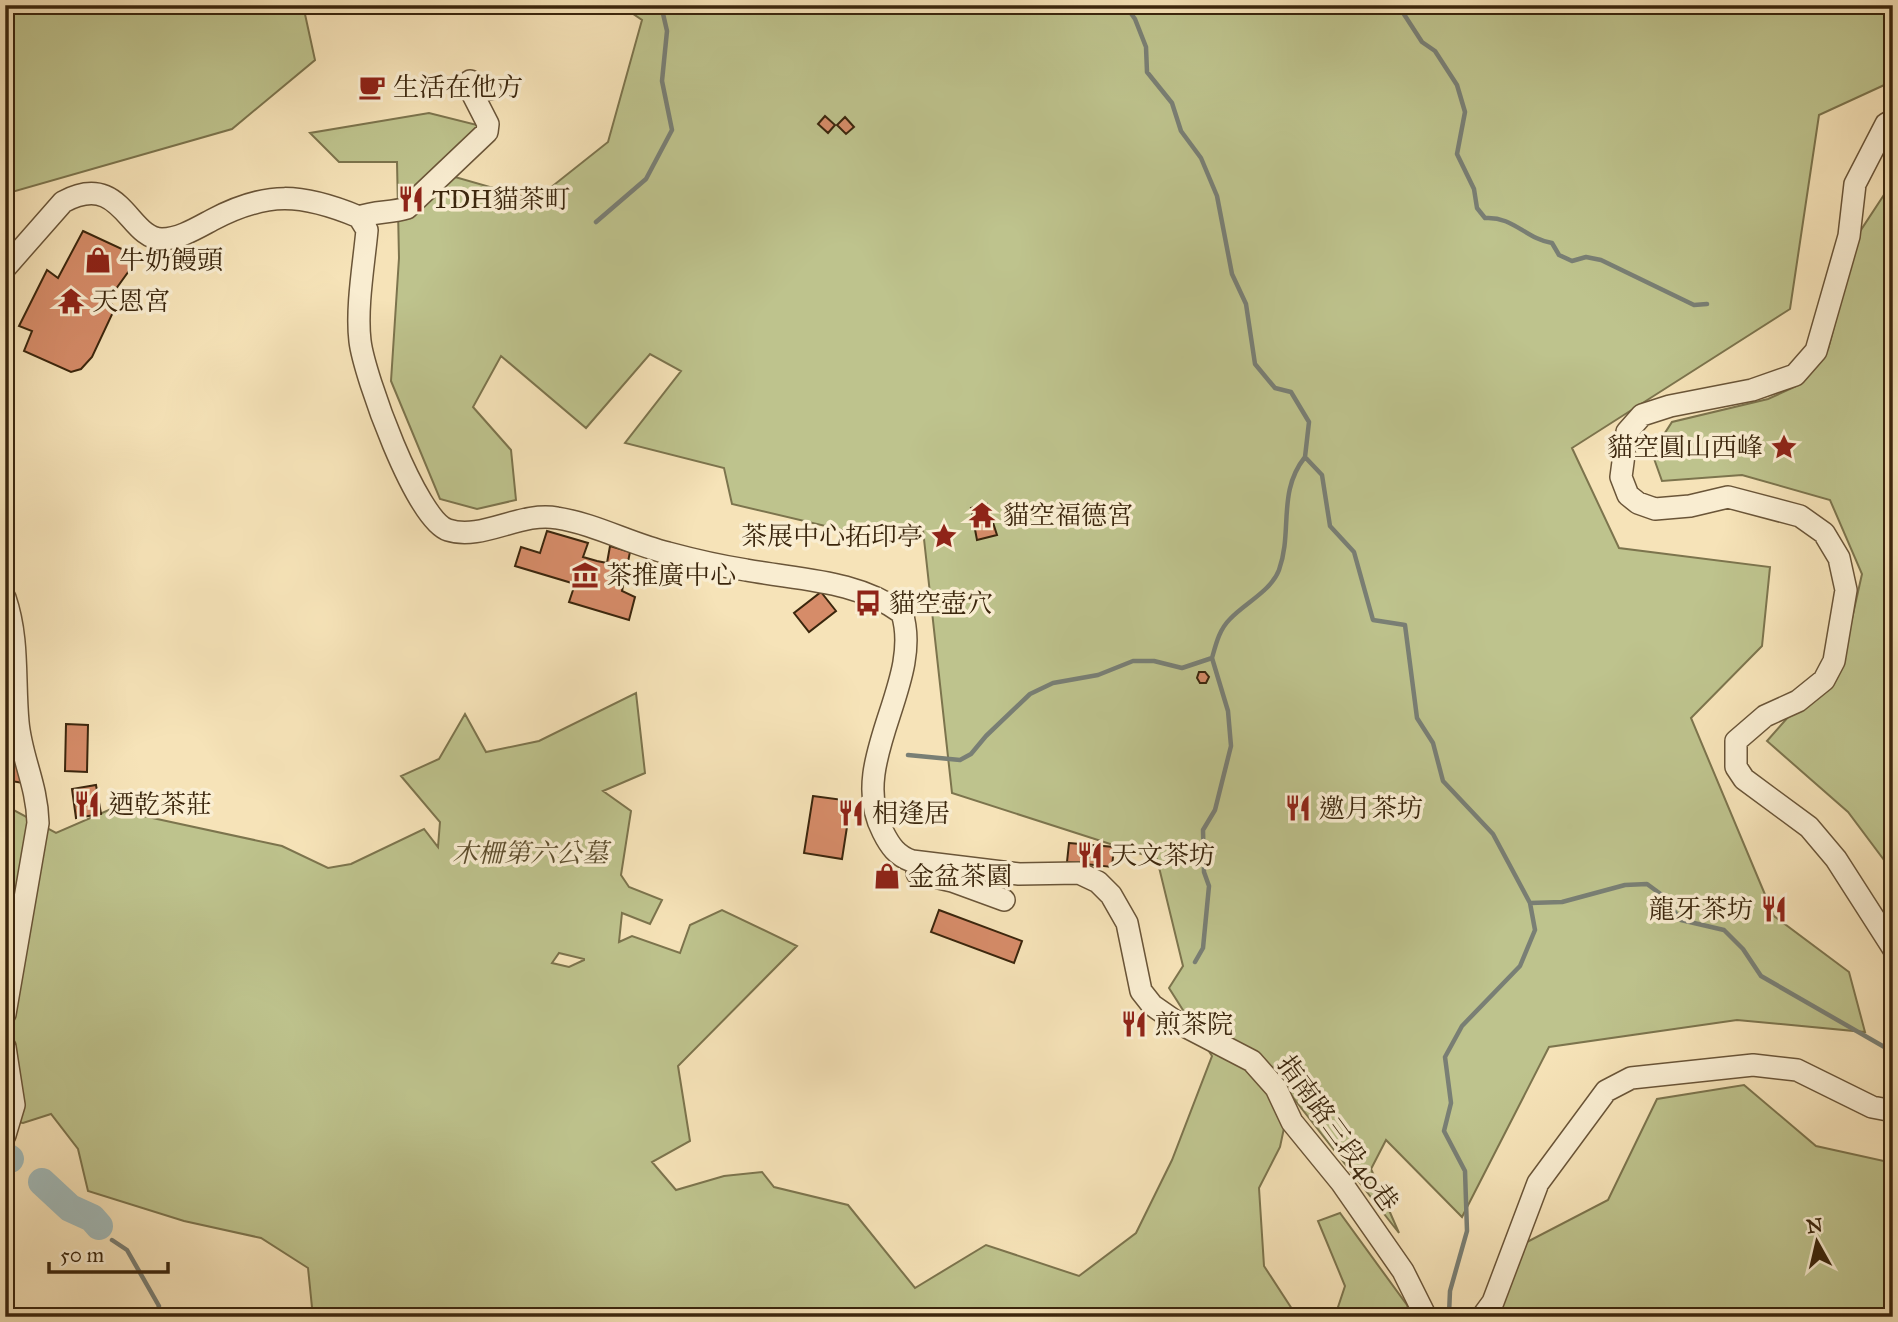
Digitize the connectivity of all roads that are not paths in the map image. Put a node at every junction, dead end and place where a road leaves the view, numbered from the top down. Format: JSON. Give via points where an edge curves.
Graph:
{"nodes":[{"id":1,"x":490,"y":89,"type":"dead end"},
{"id":2,"x":1893,"y":120,"type":"edge"},
{"id":3,"x":359,"y":217,"type":"junction"},
{"id":4,"x":5,"y":268,"type":"edge"},
{"id":5,"x":5,"y":598,"type":"edge"},
{"id":6,"x":900,"y":857,"type":"junction"},
{"id":7,"x":1004,"y":900,"type":"dead end"},
{"id":8,"x":1893,"y":948,"type":"edge"},
{"id":9,"x":5,"y":1014,"type":"edge"},
{"id":10,"x":5,"y":1047,"type":"edge"},
{"id":11,"x":1893,"y":1111,"type":"edge"},
{"id":12,"x":5,"y":1135,"type":"edge"},
{"id":13,"x":1426,"y":1317,"type":"edge"},
{"id":14,"x":1482,"y":1317,"type":"edge"}],
"edges":[{"from":1,"to":3,"type":"street","via":[[470,81],[468,85],[488,124],[486,132],[407,208]]},
{"from":2,"to":8,"type":"street","via":[[1886,124],[1855,184],[1849,236],[1816,351],[1795,375],[1752,390],[1642,415],[1627,432],[1621,477],[1628,495],[1655,509],[1728,497],[1800,516],[1824,533],[1834,550],[1846,590],[1834,661],[1824,680],[1798,701],[1765,716],[1736,741],[1736,767],[1744,779],[1809,827],[1836,859]]},
{"from":3,"to":4,"type":"street","via":[[334,207],[272,198],[251,201],[192,231],[160,240],[110,198],[75,195],[63,202]]},
{"from":3,"to":6,"type":"street","via":[[367,230],[360,341],[406,475],[435,522],[448,530],[479,530],[556,517],[698,561],[870,593],[902,613],[908,631],[905,653],[873,777],[878,823]]},
{"from":5,"to":9,"type":"street","via":[[14,625],[18,721],[37,794],[38,823]]},
{"from":6,"to":7,"type":"street","via":[[904,870]]},
{"from":6,"to":13,"type":"street","name":"指南路三段40巷","via":[[1019,874],[1079,873],[1098,882],[1127,923],[1141,991],[1175,1021],[1252,1060],[1276,1088],[1292,1122],[1403,1271]]},
{"from":10,"to":12,"type":"street","via":[[14,1105]]},
{"from":11,"to":14,"type":"street","via":[[1872,1107],[1797,1070],[1754,1065],[1631,1078],[1606,1091],[1538,1183],[1493,1302]]}]}
